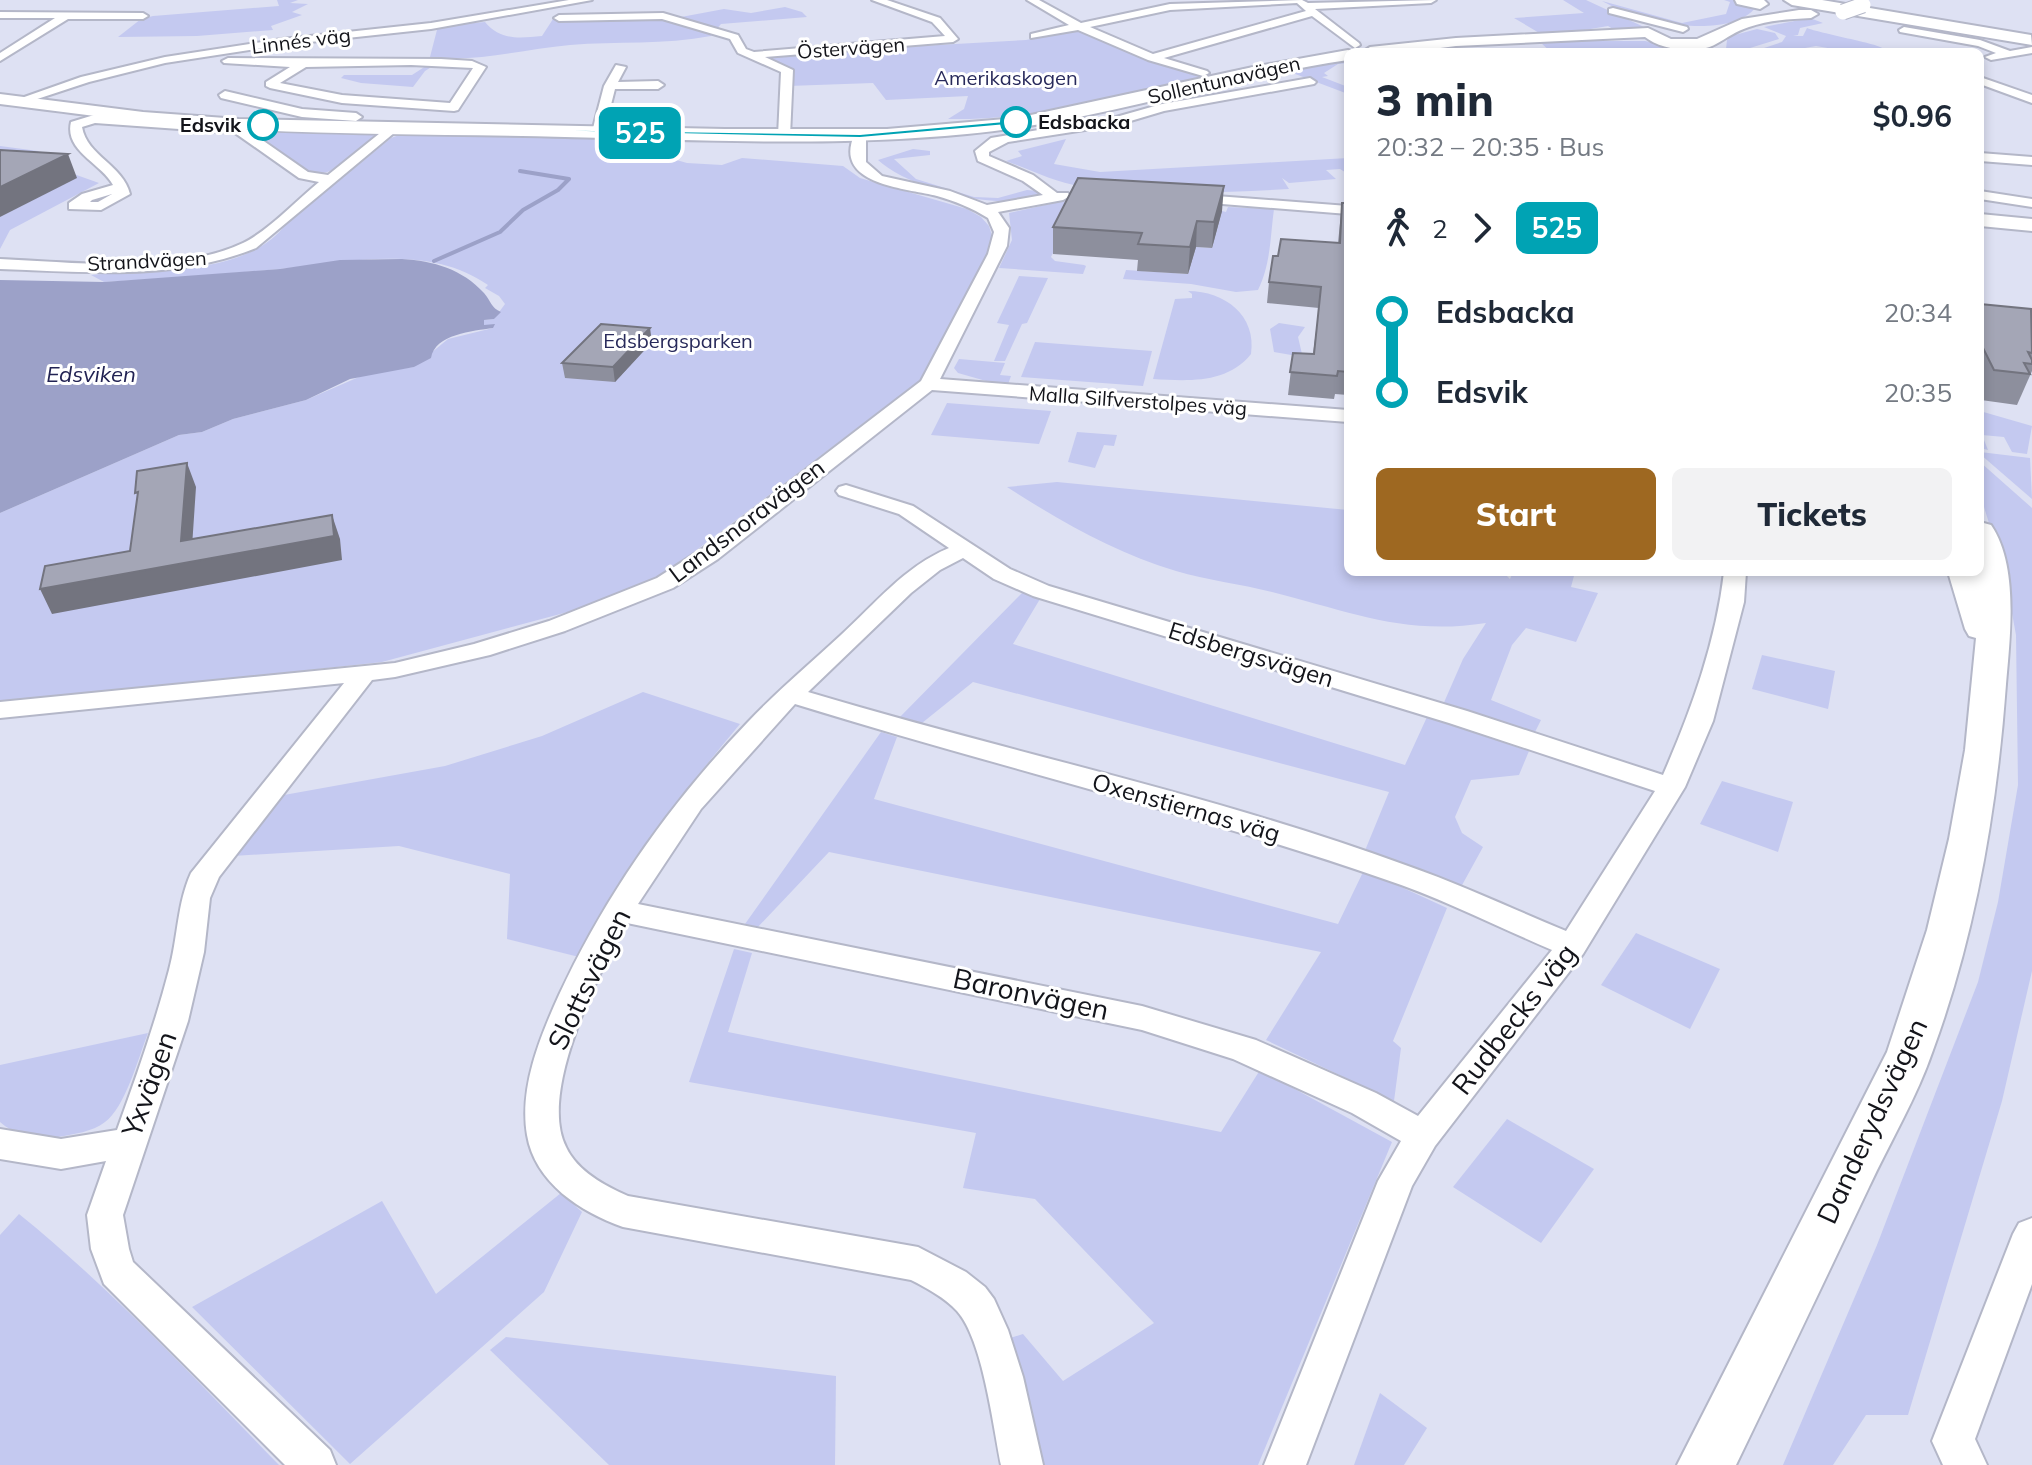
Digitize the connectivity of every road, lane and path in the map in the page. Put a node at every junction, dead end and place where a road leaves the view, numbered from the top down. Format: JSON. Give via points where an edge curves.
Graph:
{"nodes":[{"id":1,"x":126,"y":0,"type":"edge"},
{"id":2,"x":587,"y":0,"type":"edge"},
{"id":3,"x":877,"y":0,"type":"edge"},
{"id":4,"x":911,"y":0,"type":"edge"},
{"id":5,"x":1032,"y":0,"type":"edge"},
{"id":6,"x":1431,"y":0,"type":"edge"},
{"id":7,"x":1792,"y":0,"type":"edge"},
{"id":8,"x":1756,"y":2,"type":"edge"},
{"id":9,"x":1861,"y":2,"type":"edge"},
{"id":10,"x":1303,"y":4,"type":"edge"},
{"id":11,"x":648,"y":5,"type":"dead end"},
{"id":12,"x":892,"y":5,"type":"junction"},
{"id":13,"x":1815,"y":9,"type":"edge"},
{"id":14,"x":671,"y":11,"type":"dead end"},
{"id":15,"x":0,"y":15,"type":"edge"},
{"id":16,"x":104,"y":16,"type":"junction"},
{"id":17,"x":143,"y":16,"type":"dead end"},
{"id":18,"x":64,"y":17,"type":"junction"},
{"id":19,"x":467,"y":20,"type":"junction"},
{"id":20,"x":1079,"y":28,"type":"junction"},
{"id":21,"x":86,"y":29,"type":"dead end"},
{"id":22,"x":1685,"y":29,"type":"junction"},
{"id":23,"x":1904,"y":30,"type":"dead end"},
{"id":24,"x":1035,"y":36,"type":"dead end"},
{"id":25,"x":1658,"y":37,"type":"junction"},
{"id":26,"x":2030,"y":39,"type":"edge"},
{"id":27,"x":179,"y":45,"type":"dead end"},
{"id":28,"x":1714,"y":45,"type":"edge"},
{"id":29,"x":1354,"y":48,"type":"edge"},
{"id":30,"x":1429,"y":48,"type":"edge"},
{"id":31,"x":1344,"y":53,"type":"edge"},
{"id":32,"x":2006,"y":53,"type":"junction"},
{"id":33,"x":201,"y":54,"type":"junction"},
{"id":34,"x":749,"y":55,"type":"junction"},
{"id":35,"x":0,"y":58,"type":"edge"},
{"id":36,"x":1984,"y":58,"type":"edge"},
{"id":37,"x":1148,"y":59,"type":"junction"},
{"id":38,"x":165,"y":60,"type":"junction"},
{"id":39,"x":304,"y":63,"type":"junction"},
{"id":40,"x":620,"y":67,"type":"dead end"},
{"id":41,"x":1203,"y":73,"type":"dead end"},
{"id":42,"x":1984,"y":81,"type":"edge"},
{"id":43,"x":1310,"y":82,"type":"dead end"},
{"id":44,"x":270,"y":84,"type":"junction"},
{"id":45,"x":658,"y":85,"type":"dead end"},
{"id":46,"x":610,"y":86,"type":"junction"},
{"id":47,"x":0,"y":99,"type":"edge"},
{"id":48,"x":2032,"y":99,"type":"edge"},
{"id":49,"x":19,"y":101,"type":"junction"},
{"id":50,"x":431,"y":119,"type":"dead end"},
{"id":51,"x":394,"y":128,"type":"junction"},
{"id":52,"x":598,"y":132,"type":"junction"},
{"id":53,"x":784,"y":136,"type":"junction"},
{"id":54,"x":860,"y":136,"type":"junction"},
{"id":55,"x":1984,"y":157,"type":"edge"},
{"id":56,"x":2032,"y":161,"type":"edge"},
{"id":57,"x":330,"y":180,"type":"junction"},
{"id":58,"x":122,"y":187,"type":"dead end"},
{"id":59,"x":1083,"y":195,"type":"edge"},
{"id":60,"x":1984,"y":196,"type":"edge"},
{"id":61,"x":1054,"y":197,"type":"junction"},
{"id":62,"x":1167,"y":197,"type":"edge"},
{"id":63,"x":2032,"y":203,"type":"edge"},
{"id":64,"x":988,"y":209,"type":"junction"},
{"id":65,"x":1344,"y":210,"type":"edge"},
{"id":66,"x":1984,"y":221,"type":"edge"},
{"id":67,"x":2032,"y":226,"type":"edge"},
{"id":68,"x":0,"y":264,"type":"edge"},
{"id":69,"x":928,"y":384,"type":"junction"},
{"id":70,"x":1344,"y":416,"type":"edge"},
{"id":71,"x":846,"y":491,"type":"dead end"},
{"id":72,"x":1984,"y":545,"type":"edge"},
{"id":73,"x":964,"y":550,"type":"junction"},
{"id":74,"x":1735,"y":576,"type":"edge"},
{"id":75,"x":1965,"y":576,"type":"edge"},
{"id":76,"x":1990,"y":662,"type":"junction"},
{"id":77,"x":363,"y":675,"type":"junction"},
{"id":78,"x":792,"y":695,"type":"junction"},
{"id":79,"x":0,"y":710,"type":"edge"},
{"id":80,"x":1671,"y":787,"type":"junction"},
{"id":81,"x":621,"y":911,"type":"junction"},
{"id":82,"x":1572,"y":946,"type":"junction"},
{"id":83,"x":1423,"y":1136,"type":"junction"},
{"id":84,"x":127,"y":1143,"type":"junction"},
{"id":85,"x":0,"y":1144,"type":"edge"},
{"id":86,"x":2032,"y":1234,"type":"edge"},
{"id":87,"x":315,"y":1465,"type":"edge"},
{"id":88,"x":1022,"y":1465,"type":"edge"},
{"id":89,"x":1285,"y":1465,"type":"edge"},
{"id":90,"x":1706,"y":1465,"type":"edge"},
{"id":91,"x":1966,"y":1465,"type":"edge"}],
"edges":[{"from":1,"to":16,"type":"street"},
{"from":2,"to":19,"type":"street","name":"Linnés väg"},
{"from":3,"to":12,"type":"street"},
{"from":4,"to":12,"type":"street"},
{"from":5,"to":20,"type":"street"},
{"from":6,"to":10,"type":"street"},
{"from":7,"to":26,"type":"highway"},
{"from":8,"to":13,"type":"street"},
{"from":8,"to":22,"type":"street","via":[[1756,14],[1746,19]]},
{"from":9,"to":13,"type":"street","bridge":true,"via":[[1843,12]]},
{"from":9,"to":26,"type":"highway"},
{"from":10,"to":20,"type":"street","via":[[1182,6]]},
{"from":10,"to":29,"type":"street"},
{"from":10,"to":37,"type":"street"},
{"from":11,"to":14,"type":"street"},
{"from":12,"to":34,"type":"street","name":"Östervägen","via":[[936,20],[953,39]]},
{"from":13,"to":26,"type":"highway"},
{"from":13,"to":28,"type":"street","via":[[1747,25]]},
{"from":15,"to":18,"type":"street"},
{"from":16,"to":17,"type":"street"},
{"from":16,"to":18,"type":"street"},
{"from":16,"to":21,"type":"street"},
{"from":18,"to":35,"type":"street"},
{"from":19,"to":33,"type":"street","name":"Linnés väg"},
{"from":19,"to":34,"type":"street","via":[[663,16],[734,37]]},
{"from":20,"to":24,"type":"street"},
{"from":20,"to":37,"type":"street"},
{"from":22,"to":25,"type":"street"},
{"from":22,"to":25,"type":"street","via":[[1608,8]]},
{"from":22,"to":28,"type":"street"},
{"from":23,"to":32,"type":"street","via":[[1980,43]]},
{"from":25,"to":28,"type":"street"},
{"from":25,"to":30,"type":"street","name":"Sollentunavägen"},
{"from":26,"to":32,"type":"street"},
{"from":27,"to":38,"type":"street","via":[[164,54]]},
{"from":31,"to":54,"type":"street","name":"Sollentunavägen","via":[[1033,120]]},
{"from":32,"to":36,"type":"street"},
{"from":33,"to":38,"type":"street","name":"Linnés väg"},
{"from":33,"to":39,"type":"street","via":[[230,61]]},
{"from":34,"to":53,"type":"street","via":[[787,70]]},
{"from":37,"to":41,"type":"street"},
{"from":38,"to":49,"type":"street","name":"Linnés väg"},
{"from":39,"to":44,"type":"street"},
{"from":39,"to":44,"type":"street","via":[[396,61],[480,67],[454,107],[342,99]]},
{"from":40,"to":46,"type":"street"},
{"from":42,"to":48,"type":"street"},
{"from":43,"to":61,"type":"street","via":[[1007,138],[982,151],[988,162],[1028,178]]},
{"from":44,"to":50,"type":"street","via":[[219,97],[302,113]]},
{"from":45,"to":46,"type":"street"},
{"from":46,"to":52,"type":"street"},
{"from":47,"to":49,"type":"street","name":"Sollentunavägen"},
{"from":49,"to":51,"type":"street","name":"Sollentunavägen","via":[[188,121]]},
{"from":51,"to":52,"type":"street","name":"Sollentunavägen"},
{"from":51,"to":57,"type":"street","name":"Strandvägen"},
{"from":52,"to":53,"type":"street","name":"Sollentunavägen"},
{"from":53,"to":54,"type":"street","name":"Sollentunavägen"},
{"from":54,"to":64,"type":"street","via":[[857,162],[878,179]]},
{"from":55,"to":56,"type":"street"},
{"from":57,"to":58,"type":"street","via":[[304,175],[238,129],[94,119],[75,125],[82,147],[112,169]]},
{"from":57,"to":68,"type":"street","name":"Strandvägen","via":[[251,245],[223,256],[140,265]]},
{"from":59,"to":61,"type":"street"},
{"from":60,"to":63,"type":"street"},
{"from":61,"to":64,"type":"street"},
{"from":62,"to":65,"type":"street"},
{"from":64,"to":69,"type":"street","name":"Landsnoravägen","via":[[1001,224],[1002,237]]},
{"from":66,"to":67,"type":"street"},
{"from":69,"to":70,"type":"street","name":"Malla Silfverstolpes väg"},
{"from":69,"to":77,"type":"street","name":"Landsnoravägen","via":[[710,554],[665,583],[481,650]]},
{"from":71,"to":73,"type":"street","name":"Edsbergsvägen","via":[[913,513]]},
{"from":72,"to":76,"type":"street","name":"Danderydsvägen","via":[[1995,616]]},
{"from":73,"to":78,"type":"street","name":"Slottsvägen","via":[[934,563]]},
{"from":73,"to":80,"type":"street","name":"Edsbergsvägen","via":[[1041,591]]},
{"from":74,"to":80,"type":"street","name":"Rudbecks väg","via":[[1700,721]]},
{"from":75,"to":76,"type":"street","name":"Danderydsvägen"},
{"from":76,"to":90,"type":"street","name":"Danderydsvägen","via":[[1969,839],[1948,930],[1910,1052]]},
{"from":77,"to":79,"type":"street","name":"Landsnoravägen"},
{"from":77,"to":84,"type":"street","name":"Yxvägen","via":[[206,873],[195,898],[189,952],[172,1021]]},
{"from":78,"to":81,"type":"street","name":"Slottsvägen","via":[[745,740],[677,822]]},
{"from":78,"to":82,"type":"street","name":"Oxenstiernas väg","via":[[1203,810],[1398,873]]},
{"from":80,"to":82,"type":"street","name":"Rudbecks väg"},
{"from":81,"to":83,"type":"street","name":"Baronvägen","via":[[1142,1018],[1244,1049]]},
{"from":81,"to":88,"type":"street","name":"Slottsvägen","via":[[568,1011],[545,1080],[543,1133],[559,1168],[593,1198],[623,1211],[918,1264],[935,1273],[972,1300],[989,1331]]},
{"from":82,"to":83,"type":"street","name":"Rudbecks väg"},
{"from":83,"to":89,"type":"street","name":"Rudbecks väg","via":[[1396,1181]]},
{"from":84,"to":85,"type":"street","via":[[61,1154]]},
{"from":84,"to":87,"type":"street","name":"Yxvägen","via":[[105,1215],[117,1272]]},
{"from":86,"to":91,"type":"street","via":[[1953,1441]]}]}
